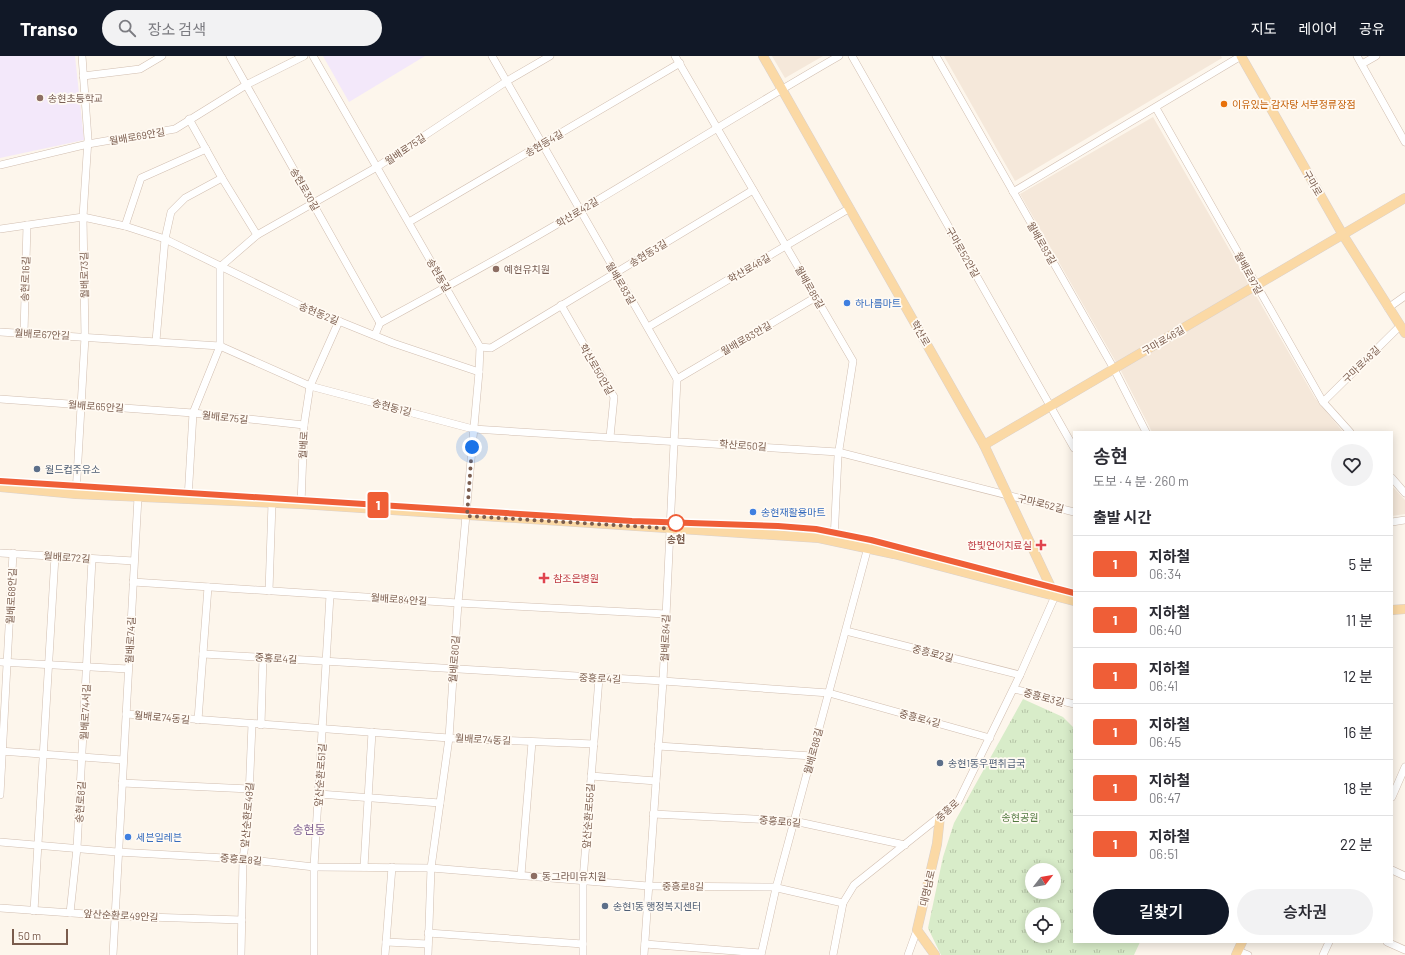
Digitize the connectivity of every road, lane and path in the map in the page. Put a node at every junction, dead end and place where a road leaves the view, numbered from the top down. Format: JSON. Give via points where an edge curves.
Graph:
{"nodes":[{"id":1,"x":82,"y":56,"type":"edge"},
{"id":2,"x":162,"y":56,"type":"edge"},
{"id":3,"x":230,"y":56,"type":"edge"},
{"id":4,"x":304,"y":56,"type":"edge"},
{"id":5,"x":312,"y":56,"type":"edge"},
{"id":6,"x":492,"y":56,"type":"edge"},
{"id":7,"x":550,"y":56,"type":"edge"},
{"id":8,"x":675,"y":56,"type":"edge"},
{"id":9,"x":764,"y":56,"type":"edge"},
{"id":10,"x":839,"y":56,"type":"edge"},
{"id":11,"x":852,"y":56,"type":"edge"},
{"id":12,"x":936,"y":56,"type":"edge"},
{"id":13,"x":1241,"y":56,"type":"edge"},
{"id":14,"x":1358,"y":56,"type":"edge"},
{"id":15,"x":1376,"y":56,"type":"edge"},
{"id":16,"x":680,"y":63,"type":"junction"},
{"id":17,"x":1362,"y":64,"type":"junction"},
{"id":18,"x":83,"y":76,"type":"junction"},
{"id":19,"x":507,"y":81,"type":"junction"},
{"id":20,"x":246,"y":85,"type":"junction"},
{"id":21,"x":782,"y":90,"type":"junction"},
{"id":22,"x":1156,"y":108,"type":"junction"},
{"id":23,"x":189,"y":118,"type":"junction"},
{"id":24,"x":717,"y":127,"type":"junction"},
{"id":25,"x":1405,"y":142,"type":"edge"},
{"id":26,"x":88,"y":144,"type":"junction"},
{"id":27,"x":542,"y":144,"type":"junction"},
{"id":28,"x":206,"y":149,"type":"junction"},
{"id":29,"x":0,"y":165,"type":"edge"},
{"id":30,"x":377,"y":167,"type":"junction"},
{"id":31,"x":222,"y":178,"type":"junction"},
{"id":32,"x":753,"y":190,"type":"junction"},
{"id":33,"x":1013,"y":192,"type":"junction"},
{"id":34,"x":1405,"y":198,"type":"edge"},
{"id":35,"x":314,"y":204,"type":"junction"},
{"id":36,"x":850,"y":208,"type":"junction"},
{"id":37,"x":580,"y":211,"type":"junction"},
{"id":38,"x":83,"y":217,"type":"junction"},
{"id":39,"x":408,"y":222,"type":"junction"},
{"id":40,"x":27,"y":225,"type":"junction"},
{"id":41,"x":125,"y":226,"type":"junction"},
{"id":42,"x":0,"y":229,"type":"edge"},
{"id":43,"x":256,"y":235,"type":"junction"},
{"id":44,"x":1342,"y":235,"type":"junction"},
{"id":45,"x":165,"y":239,"type":"junction"},
{"id":46,"x":786,"y":247,"type":"junction"},
{"id":47,"x":220,"y":267,"type":"junction"},
{"id":48,"x":615,"y":272,"type":"junction"},
{"id":49,"x":1256,"y":286,"type":"junction"},
{"id":50,"x":446,"y":288,"type":"junction"},
{"id":51,"x":1405,"y":296,"type":"edge"},
{"id":52,"x":816,"y":298,"type":"junction"},
{"id":53,"x":561,"y":305,"type":"junction"},
{"id":54,"x":1388,"y":308,"type":"junction"},
{"id":55,"x":339,"y":321,"type":"junction"},
{"id":56,"x":380,"y":323,"type":"junction"},
{"id":57,"x":648,"y":327,"type":"junction"},
{"id":58,"x":1403,"y":329,"type":"edge"},
{"id":59,"x":0,"y":332,"type":"edge"},
{"id":60,"x":24,"y":333,"type":"junction"},
{"id":61,"x":376,"y":335,"type":"junction"},
{"id":62,"x":85,"y":337,"type":"junction"},
{"id":63,"x":156,"y":341,"type":"junction"},
{"id":64,"x":220,"y":346,"type":"junction"},
{"id":65,"x":480,"y":347,"type":"junction"},
{"id":66,"x":1114,"y":369,"type":"junction"},
{"id":67,"x":479,"y":372,"type":"junction"},
{"id":68,"x":677,"y":379,"type":"junction"},
{"id":69,"x":310,"y":386,"type":"junction"},
{"id":70,"x":0,"y":399,"type":"edge"},
{"id":71,"x":1323,"y":402,"type":"junction"},
{"id":72,"x":81,"y":404,"type":"junction"},
{"id":73,"x":1051,"y":406,"type":"junction"},
{"id":74,"x":193,"y":413,"type":"junction"},
{"id":75,"x":304,"y":425,"type":"junction"},
{"id":76,"x":473,"y":429,"type":"junction"},
{"id":77,"x":1145,"y":431,"type":"edge"},
{"id":78,"x":1349,"y":431,"type":"edge"},
{"id":79,"x":610,"y":437,"type":"junction"},
{"id":80,"x":675,"y":440,"type":"junction"},
{"id":81,"x":984,"y":445,"type":"junction"},
{"id":82,"x":1073,"y":446,"type":"edge"},
{"id":83,"x":838,"y":452,"type":"junction"},
{"id":84,"x":1393,"y":479,"type":"edge"},
{"id":85,"x":0,"y":487,"type":"edge"},
{"id":86,"x":1405,"y":493,"type":"edge"},
{"id":87,"x":76,"y":494,"type":"junction"},
{"id":88,"x":1008,"y":495,"type":"junction"},
{"id":89,"x":138,"y":498,"type":"junction"},
{"id":90,"x":188,"y":499,"type":"junction"},
{"id":91,"x":272,"y":503,"type":"junction"},
{"id":92,"x":301,"y":504,"type":"junction"},
{"id":93,"x":1073,"y":512,"type":"edge"},
{"id":94,"x":467,"y":516,"type":"junction"},
{"id":95,"x":1405,"y":520,"type":"edge"},
{"id":96,"x":1393,"y":522,"type":"edge"},
{"id":97,"x":669,"y":529,"type":"junction"},
{"id":98,"x":834,"y":541,"type":"junction"},
{"id":99,"x":868,"y":547,"type":"junction"},
{"id":100,"x":0,"y":553,"type":"edge"},
{"id":101,"x":13,"y":554,"type":"junction"},
{"id":102,"x":55,"y":556,"type":"junction"},
{"id":103,"x":92,"y":559,"type":"junction"},
{"id":104,"x":134,"y":561,"type":"junction"},
{"id":105,"x":133,"y":582,"type":"junction"},
{"id":106,"x":208,"y":587,"type":"junction"},
{"id":107,"x":269,"y":591,"type":"junction"},
{"id":108,"x":330,"y":595,"type":"junction"},
{"id":109,"x":1055,"y":596,"type":"junction"},
{"id":110,"x":1073,"y":601,"type":"edge"},
{"id":111,"x":458,"y":603,"type":"junction"},
{"id":112,"x":1405,"y":609,"type":"edge"},
{"id":113,"x":1393,"y":610,"type":"edge"},
{"id":114,"x":666,"y":614,"type":"junction"},
{"id":115,"x":846,"y":631,"type":"junction"},
{"id":116,"x":203,"y":654,"type":"junction"},
{"id":117,"x":263,"y":657,"type":"junction"},
{"id":118,"x":327,"y":661,"type":"junction"},
{"id":119,"x":4,"y":662,"type":"edge"},
{"id":120,"x":48,"y":665,"type":"junction"},
{"id":121,"x":88,"y":667,"type":"junction"},
{"id":122,"x":128,"y":669,"type":"junction"},
{"id":123,"x":453,"y":670,"type":"junction"},
{"id":124,"x":1020,"y":675,"type":"junction"},
{"id":125,"x":598,"y":678,"type":"junction"},
{"id":126,"x":663,"y":682,"type":"junction"},
{"id":127,"x":1014,"y":689,"type":"junction"},
{"id":128,"x":829,"y":694,"type":"junction"},
{"id":129,"x":1073,"y":704,"type":"edge"},
{"id":130,"x":126,"y":714,"type":"junction"},
{"id":131,"x":198,"y":720,"type":"junction"},
{"id":132,"x":252,"y":724,"type":"junction"},
{"id":133,"x":261,"y":725,"type":"junction"},
{"id":134,"x":323,"y":729,"type":"junction"},
{"id":135,"x":372,"y":732,"type":"junction"},
{"id":136,"x":449,"y":738,"type":"junction"},
{"id":137,"x":990,"y":738,"type":"junction"},
{"id":138,"x":532,"y":742,"type":"junction"},
{"id":139,"x":594,"y":744,"type":"junction"},
{"id":140,"x":658,"y":746,"type":"junction"},
{"id":141,"x":2,"y":751,"type":"edge"},
{"id":142,"x":42,"y":754,"type":"junction"},
{"id":143,"x":812,"y":756,"type":"junction"},
{"id":144,"x":83,"y":757,"type":"junction"},
{"id":145,"x":123,"y":760,"type":"junction"},
{"id":146,"x":1405,"y":767,"type":"edge"},
{"id":147,"x":591,"y":776,"type":"junction"},
{"id":148,"x":656,"y":781,"type":"junction"},
{"id":149,"x":122,"y":783,"type":"junction"},
{"id":150,"x":250,"y":789,"type":"junction"},
{"id":151,"x":319,"y":794,"type":"junction"},
{"id":152,"x":1393,"y":794,"type":"edge"},
{"id":153,"x":0,"y":795,"type":"edge"},
{"id":154,"x":368,"y":798,"type":"junction"},
{"id":155,"x":440,"y":803,"type":"junction"},
{"id":156,"x":653,"y":814,"type":"junction"},
{"id":157,"x":940,"y":816,"type":"junction"},
{"id":158,"x":794,"y":821,"type":"junction"},
{"id":159,"x":0,"y":842,"type":"edge"},
{"id":160,"x":37,"y":844,"type":"junction"},
{"id":161,"x":905,"y":845,"type":"junction"},
{"id":162,"x":77,"y":848,"type":"junction"},
{"id":163,"x":117,"y":852,"type":"junction"},
{"id":164,"x":243,"y":859,"type":"junction"},
{"id":165,"x":314,"y":867,"type":"junction"},
{"id":166,"x":364,"y":867,"type":"junction"},
{"id":167,"x":392,"y":868,"type":"junction"},
{"id":168,"x":431,"y":868,"type":"junction"},
{"id":169,"x":1393,"y":870,"type":"edge"},
{"id":170,"x":521,"y":875,"type":"junction"},
{"id":171,"x":1405,"y":876,"type":"edge"},
{"id":172,"x":583,"y":880,"type":"junction"},
{"id":173,"x":648,"y":886,"type":"junction"},
{"id":174,"x":776,"y":888,"type":"junction"},
{"id":175,"x":843,"y":903,"type":"junction"},
{"id":176,"x":0,"y":908,"type":"edge"},
{"id":177,"x":34,"y":911,"type":"junction"},
{"id":178,"x":70,"y":913,"type":"junction"},
{"id":179,"x":115,"y":916,"type":"junction"},
{"id":180,"x":242,"y":920,"type":"junction"},
{"id":181,"x":917,"y":930,"type":"junction"},
{"id":182,"x":428,"y":933,"type":"junction"},
{"id":183,"x":386,"y":942,"type":"junction"},
{"id":184,"x":1329,"y":943,"type":"edge"},
{"id":185,"x":1389,"y":943,"type":"edge"},
{"id":186,"x":428,"y":944,"type":"junction"},
{"id":187,"x":583,"y":944,"type":"junction"},
{"id":188,"x":645,"y":944,"type":"junction"},
{"id":189,"x":1239,"y":949,"type":"edge"},
{"id":190,"x":1405,"y":950,"type":"edge"},
{"id":191,"x":761,"y":954,"type":"edge"},
{"id":192,"x":113,"y":955,"type":"edge"},
{"id":193,"x":241,"y":955,"type":"edge"},
{"id":194,"x":314,"y":955,"type":"edge"},
{"id":195,"x":385,"y":955,"type":"edge"},
{"id":196,"x":428,"y":955,"type":"edge"},
{"id":197,"x":583,"y":955,"type":"edge"},
{"id":198,"x":644,"y":955,"type":"edge"},
{"id":199,"x":833,"y":955,"type":"edge"},
{"id":200,"x":908,"y":955,"type":"edge"},
{"id":201,"x":935,"y":955,"type":"edge"},
{"id":202,"x":1248,"y":955,"type":"edge"},
{"id":203,"x":1323,"y":955,"type":"edge"}],
"edges":[{"from":1,"to":18,"type":"street","name":"월배로73길"},
{"from":2,"to":18,"type":"street","via":[[140,69]]},
{"from":3,"to":20,"type":"street","name":"송현로30길"},
{"from":4,"to":20,"type":"street","name":"월배로69안길"},
{"from":5,"to":30,"type":"street","name":"송현동길"},
{"from":6,"to":19,"type":"street","name":"월배로83길"},
{"from":7,"to":19,"type":"street","name":"월배로75길"},
{"from":8,"to":16,"type":"street","name":"월배로85길"},
{"from":9,"to":21,"type":"main road","name":"학산로"},
{"from":10,"to":21,"type":"street","name":"학산로42길"},
{"from":11,"to":73,"type":"street","name":"구마로52안길"},
{"from":12,"to":33,"type":"street","name":"월배로93길"},
{"from":13,"to":22,"type":"street"},
{"from":13,"to":44,"type":"main road","name":"구마로"},
{"from":14,"to":17,"type":"street"},
{"from":15,"to":17,"type":"street"},
{"from":16,"to":24,"type":"street","name":"월배로85길"},
{"from":16,"to":27,"type":"street","name":"송현동4길"},
{"from":17,"to":25,"type":"street"},
{"from":18,"to":26,"type":"street","name":"월배로73길"},
{"from":19,"to":27,"type":"street","name":"월배로83길"},
{"from":19,"to":30,"type":"street","name":"월배로75길"},
{"from":20,"to":23,"type":"street","name":"월배로69안길"},
{"from":20,"to":35,"type":"street","name":"송현로30길"},
{"from":21,"to":24,"type":"street","name":"학산로42길"},
{"from":21,"to":36,"type":"main road","name":"학산로"},
{"from":22,"to":33,"type":"street"},
{"from":22,"to":49,"type":"street","name":"월배로97길"},
{"from":23,"to":26,"type":"street","name":"월배로69안길","via":[[175,129]]},
{"from":23,"to":28,"type":"street"},
{"from":24,"to":32,"type":"street","name":"월배로85길"},
{"from":24,"to":37,"type":"street","name":"학산로42길"},
{"from":26,"to":29,"type":"street","name":"월배로69안길"},
{"from":26,"to":38,"type":"street","name":"월배로73길"},
{"from":27,"to":37,"type":"street","name":"월배로83길"},
{"from":27,"to":39,"type":"street","name":"송현동4길"},
{"from":28,"to":31,"type":"street"},
{"from":28,"to":41,"type":"street","via":[[141,178]]},
{"from":30,"to":35,"type":"street","name":"월배로75길"},
{"from":30,"to":39,"type":"street","name":"송현동길"},
{"from":31,"to":43,"type":"street"},
{"from":31,"to":45,"type":"street","via":[[185,198],[171,212]]},
{"from":32,"to":46,"type":"street","name":"월배로85길"},
{"from":32,"to":48,"type":"street","name":"송현동3길"},
{"from":33,"to":66,"type":"street","name":"월배로93길"},
{"from":34,"to":44,"type":"main road","name":"구마로46길"},
{"from":35,"to":43,"type":"street","name":"월배로75길"},
{"from":35,"to":56,"type":"street","name":"송현로30길"},
{"from":36,"to":46,"type":"street","name":"학산로46길"},
{"from":36,"to":81,"type":"main road","name":"학산로"},
{"from":37,"to":48,"type":"street","name":"월배로83길"},
{"from":37,"to":50,"type":"street","name":"학산로42길"},
{"from":38,"to":40,"type":"street"},
{"from":38,"to":41,"type":"street","name":"송현동2길"},
{"from":38,"to":62,"type":"street","name":"월배로73길"},
{"from":39,"to":50,"type":"street","name":"송현동길"},
{"from":40,"to":42,"type":"street"},
{"from":40,"to":60,"type":"street","name":"송현로16길"},
{"from":41,"to":45,"type":"street","name":"송현동2길"},
{"from":43,"to":47,"type":"street","name":"월배로75길"},
{"from":44,"to":49,"type":"main road","name":"구마로46길"},
{"from":44,"to":54,"type":"main road","name":"구마로"},
{"from":45,"to":47,"type":"street","name":"송현동2길"},
{"from":45,"to":63,"type":"street"},
{"from":46,"to":52,"type":"street","name":"월배로85길"},
{"from":46,"to":57,"type":"street","name":"학산로46길"},
{"from":47,"to":55,"type":"street","name":"송현동2길"},
{"from":47,"to":64,"type":"street","name":"월배로75길"},
{"from":48,"to":53,"type":"street","name":"송현동3길"},
{"from":48,"to":57,"type":"street","name":"월배로83길"},
{"from":49,"to":66,"type":"main road","name":"구마로46길"},
{"from":49,"to":71,"type":"street","name":"월배로97길"},
{"from":50,"to":56,"type":"street","name":"학산로42길"},
{"from":50,"to":65,"type":"street","name":"송현동길"},
{"from":51,"to":54,"type":"street"},
{"from":52,"to":68,"type":"street","name":"월배로83안길"},
{"from":52,"to":83,"type":"street","name":"월배로85길","via":[[853,361]]},
{"from":53,"to":65,"type":"street","name":"송현동3길","via":[[491,348]]},
{"from":53,"to":79,"type":"street","name":"학산로50안길","via":[[614,397]]},
{"from":54,"to":58,"type":"main road","name":"구마로"},
{"from":55,"to":61,"type":"street","name":"송현동2길"},
{"from":55,"to":69,"type":"street"},
{"from":56,"to":61,"type":"street"},
{"from":57,"to":68,"type":"street","name":"월배로83길"},
{"from":58,"to":71,"type":"street","name":"구마로48길"},
{"from":59,"to":60,"type":"street","name":"월배로67안길"},
{"from":60,"to":62,"type":"street","name":"월배로67안길"},
{"from":61,"to":67,"type":"street","name":"송현동2길"},
{"from":62,"to":63,"type":"street","name":"송현동1길"},
{"from":62,"to":72,"type":"street","name":"월배로73길"},
{"from":63,"to":64,"type":"street","name":"송현동1길"},
{"from":64,"to":69,"type":"street","name":"송현동1길"},
{"from":64,"to":74,"type":"street","name":"월배로75길"},
{"from":65,"to":67,"type":"street"},
{"from":66,"to":73,"type":"main road","name":"구마로46길"},
{"from":66,"to":77,"type":"street","name":"월배로93길"},
{"from":67,"to":76,"type":"street"},
{"from":68,"to":80,"type":"street"},
{"from":69,"to":75,"type":"street","name":"월배로"},
{"from":69,"to":76,"type":"street","name":"송현동1길"},
{"from":70,"to":72,"type":"street","name":"월배로65안길"},
{"from":71,"to":78,"type":"street","name":"월배로97길"},
{"from":72,"to":74,"type":"street","name":"월배로65안길"},
{"from":72,"to":87,"type":"street","name":"월배로73길"},
{"from":73,"to":81,"type":"main road","name":"구마로46길"},
{"from":73,"to":82,"type":"street","name":"구마로52안길"},
{"from":74,"to":75,"type":"street","name":"월배로75길"},
{"from":74,"to":90,"type":"street","name":"월배로75길"},
{"from":75,"to":92,"type":"street","name":"월배로"},
{"from":76,"to":79,"type":"street","name":"학산로50길"},
{"from":76,"to":94,"type":"street"},
{"from":79,"to":80,"type":"street","name":"학산로50길"},
{"from":80,"to":83,"type":"street","name":"학산로50길"},
{"from":80,"to":97,"type":"street"},
{"from":81,"to":88,"type":"main road","name":"학산로"},
{"from":83,"to":88,"type":"street","name":"학산로50길"},
{"from":83,"to":98,"type":"street","name":"월배로85길"},
{"from":84,"to":86,"type":"street"},
{"from":85,"to":87,"type":"main road"},
{"from":87,"to":89,"type":"main road"},
{"from":88,"to":93,"type":"street","name":"구마로52길"},
{"from":88,"to":109,"type":"main road","name":"학산로"},
{"from":89,"to":90,"type":"main road"},
{"from":89,"to":104,"type":"street","name":"월배로74길"},
{"from":90,"to":91,"type":"main road"},
{"from":91,"to":92,"type":"main road"},
{"from":91,"to":107,"type":"street"},
{"from":92,"to":94,"type":"main road"},
{"from":94,"to":97,"type":"main road"},
{"from":94,"to":111,"type":"street","name":"월배로80길"},
{"from":95,"to":96,"type":"street"},
{"from":97,"to":98,"type":"main road"},
{"from":97,"to":114,"type":"street","name":"월배로84길"},
{"from":98,"to":99,"type":"main road"},
{"from":99,"to":109,"type":"main road"},
{"from":99,"to":115,"type":"street","name":"월배로88길"},
{"from":100,"to":101,"type":"street","name":"월배로72길"},
{"from":101,"to":102,"type":"street","name":"월배로72길"},
{"from":101,"to":119,"type":"street","name":"월배로68안길"},
{"from":102,"to":103,"type":"street","name":"월배로72길"},
{"from":102,"to":120,"type":"street"},
{"from":103,"to":104,"type":"street","name":"월배로72길"},
{"from":103,"to":121,"type":"street"},
{"from":104,"to":105,"type":"street","name":"월배로74길"},
{"from":105,"to":106,"type":"street","name":"월배로84안길"},
{"from":105,"to":122,"type":"street","name":"월배로74길"},
{"from":106,"to":107,"type":"street","name":"월배로84안길"},
{"from":106,"to":116,"type":"street","name":"월배로74동길"},
{"from":107,"to":108,"type":"street","name":"월배로84안길"},
{"from":108,"to":111,"type":"street","name":"월배로84안길"},
{"from":108,"to":118,"type":"street","name":"앞산순환로51길"},
{"from":109,"to":110,"type":"main road"},
{"from":109,"to":124,"type":"street","name":"중흥로"},
{"from":111,"to":114,"type":"street","name":"월배로84안길"},
{"from":111,"to":123,"type":"street","name":"월배로80길"},
{"from":112,"to":113,"type":"main road"},
{"from":114,"to":126,"type":"street","name":"월배로84길"},
{"from":115,"to":124,"type":"street","name":"중흥로2길"},
{"from":115,"to":128,"type":"street","name":"월배로88길"},
{"from":116,"to":117,"type":"street","name":"중흥로4길"},
{"from":116,"to":131,"type":"street","name":"월배로74동길"},
{"from":117,"to":118,"type":"street","name":"중흥로4길"},
{"from":117,"to":133,"type":"street"},
{"from":118,"to":123,"type":"street","name":"중흥로4길"},
{"from":118,"to":134,"type":"street","name":"앞산순환로51길"},
{"from":119,"to":120,"type":"street"},
{"from":119,"to":141,"type":"street"},
{"from":120,"to":121,"type":"street"},
{"from":120,"to":142,"type":"street"},
{"from":121,"to":122,"type":"street"},
{"from":121,"to":144,"type":"street","name":"월배로74서길"},
{"from":122,"to":130,"type":"street","name":"월배로74길"},
{"from":123,"to":125,"type":"street","name":"중흥로4길"},
{"from":123,"to":136,"type":"street","name":"월배로80길"},
{"from":124,"to":127,"type":"street","name":"중흥로"},
{"from":125,"to":126,"type":"street","name":"중흥로4길"},
{"from":125,"to":139,"type":"street","name":"앞산순환로55길"},
{"from":126,"to":128,"type":"street","name":"중흥로4길"},
{"from":126,"to":140,"type":"street","name":"월배로84길"},
{"from":127,"to":129,"type":"street","name":"중흥로3길"},
{"from":127,"to":137,"type":"street","name":"중흥로"},
{"from":128,"to":137,"type":"street","name":"중흥로4길"},
{"from":128,"to":143,"type":"street","name":"월배로88길"},
{"from":130,"to":131,"type":"street","name":"월배로74동길"},
{"from":130,"to":145,"type":"street","name":"월배로74길"},
{"from":131,"to":132,"type":"street","name":"월배로74동길"},
{"from":132,"to":133,"type":"street","name":"월배로74동길"},
{"from":132,"to":150,"type":"street","name":"앞산순환로49길"},
{"from":133,"to":134,"type":"street","name":"월배로74동길"},
{"from":134,"to":135,"type":"street","name":"월배로74동길"},
{"from":134,"to":151,"type":"street","name":"앞산순환로51길"},
{"from":135,"to":136,"type":"street","name":"월배로74동길"},
{"from":135,"to":154,"type":"street"},
{"from":136,"to":138,"type":"street","name":"월배로74동길"},
{"from":136,"to":155,"type":"street","name":"월배로80길"},
{"from":137,"to":157,"type":"street","name":"중흥로","via":[[958,802]]},
{"from":138,"to":139,"type":"street","name":"월배로74동길"},
{"from":138,"to":170,"type":"street"},
{"from":139,"to":147,"type":"street","name":"앞산순환로55길"},
{"from":140,"to":143,"type":"street"},
{"from":140,"to":148,"type":"street","name":"월배로84길"},
{"from":141,"to":142,"type":"street"},
{"from":141,"to":153,"type":"street"},
{"from":142,"to":144,"type":"street"},
{"from":142,"to":160,"type":"street"},
{"from":143,"to":158,"type":"street","name":"월배로88길"},
{"from":144,"to":145,"type":"street"},
{"from":144,"to":162,"type":"street","name":"송현로8길"},
{"from":145,"to":149,"type":"street","name":"월배로74길"},
{"from":146,"to":152,"type":"street"},
{"from":147,"to":148,"type":"street"},
{"from":147,"to":172,"type":"street","name":"앞산순환로55길"},
{"from":148,"to":156,"type":"street","name":"월배로84길"},
{"from":149,"to":150,"type":"street"},
{"from":149,"to":163,"type":"street","name":"월배로74길"},
{"from":150,"to":164,"type":"street","name":"앞산순환로49길"},
{"from":151,"to":154,"type":"street"},
{"from":151,"to":165,"type":"street","name":"앞산순환로51길"},
{"from":154,"to":155,"type":"street"},
{"from":154,"to":166,"type":"street"},
{"from":155,"to":168,"type":"street","name":"월배로80길"},
{"from":156,"to":158,"type":"street","name":"중흥로6길"},
{"from":156,"to":173,"type":"street","name":"월배로84길"},
{"from":157,"to":161,"type":"street","name":"중흥로"},
{"from":157,"to":181,"type":"main road","name":"대명남로","via":[[937,844]]},
{"from":158,"to":161,"type":"street","name":"중흥로6길"},
{"from":158,"to":174,"type":"street","name":"월배로88길"},
{"from":159,"to":160,"type":"street"},
{"from":160,"to":162,"type":"street"},
{"from":160,"to":177,"type":"street"},
{"from":161,"to":175,"type":"street","name":"중흥로","via":[[854,885]]},
{"from":162,"to":163,"type":"street"},
{"from":162,"to":178,"type":"street","name":"송현로8길"},
{"from":163,"to":164,"type":"street","name":"중흥로8길"},
{"from":163,"to":179,"type":"street","name":"월배로74길"},
{"from":164,"to":165,"type":"street","name":"중흥로8길"},
{"from":164,"to":180,"type":"street","name":"앞산순환로49길"},
{"from":165,"to":166,"type":"street","name":"중흥로8길"},
{"from":165,"to":194,"type":"street","name":"앞산순환로51길"},
{"from":166,"to":167,"type":"street","name":"중흥로8길"},
{"from":167,"to":168,"type":"street","name":"중흥로8길"},
{"from":167,"to":183,"type":"street"},
{"from":168,"to":170,"type":"street","name":"중흥로8길"},
{"from":168,"to":182,"type":"street","name":"월배로80길"},
{"from":169,"to":171,"type":"street"},
{"from":170,"to":172,"type":"street","name":"중흥로8길"},
{"from":172,"to":173,"type":"street","name":"중흥로8길"},
{"from":172,"to":187,"type":"street","name":"앞산순환로55길"},
{"from":173,"to":174,"type":"street","name":"중흥로8길"},
{"from":173,"to":188,"type":"street","name":"월배로84길"},
{"from":174,"to":175,"type":"street","name":"중흥로8길"},
{"from":174,"to":191,"type":"street","name":"월배로88길"},
{"from":175,"to":199,"type":"street","name":"중흥로"},
{"from":176,"to":177,"type":"street","name":"앞산순환로49안길"},
{"from":177,"to":178,"type":"street","name":"앞산순환로49안길"},
{"from":178,"to":179,"type":"street","name":"앞산순환로49안길"},
{"from":179,"to":180,"type":"street","name":"앞산순환로49안길"},
{"from":179,"to":192,"type":"street","name":"월배로74길"},
{"from":180,"to":193,"type":"street","name":"앞산순환로49길"},
{"from":181,"to":200,"type":"street"},
{"from":181,"to":201,"type":"main road"},
{"from":182,"to":186,"type":"street","name":"월배로80길"},
{"from":182,"to":187,"type":"street"},
{"from":183,"to":186,"type":"street"},
{"from":183,"to":195,"type":"street"},
{"from":184,"to":203,"type":"street"},
{"from":185,"to":190,"type":"street"},
{"from":186,"to":196,"type":"street","name":"월배로80길"},
{"from":187,"to":197,"type":"street","name":"앞산순환로55길"},
{"from":188,"to":191,"type":"street"},
{"from":188,"to":198,"type":"street","name":"월배로84길"},
{"from":189,"to":202,"type":"street"}]}
